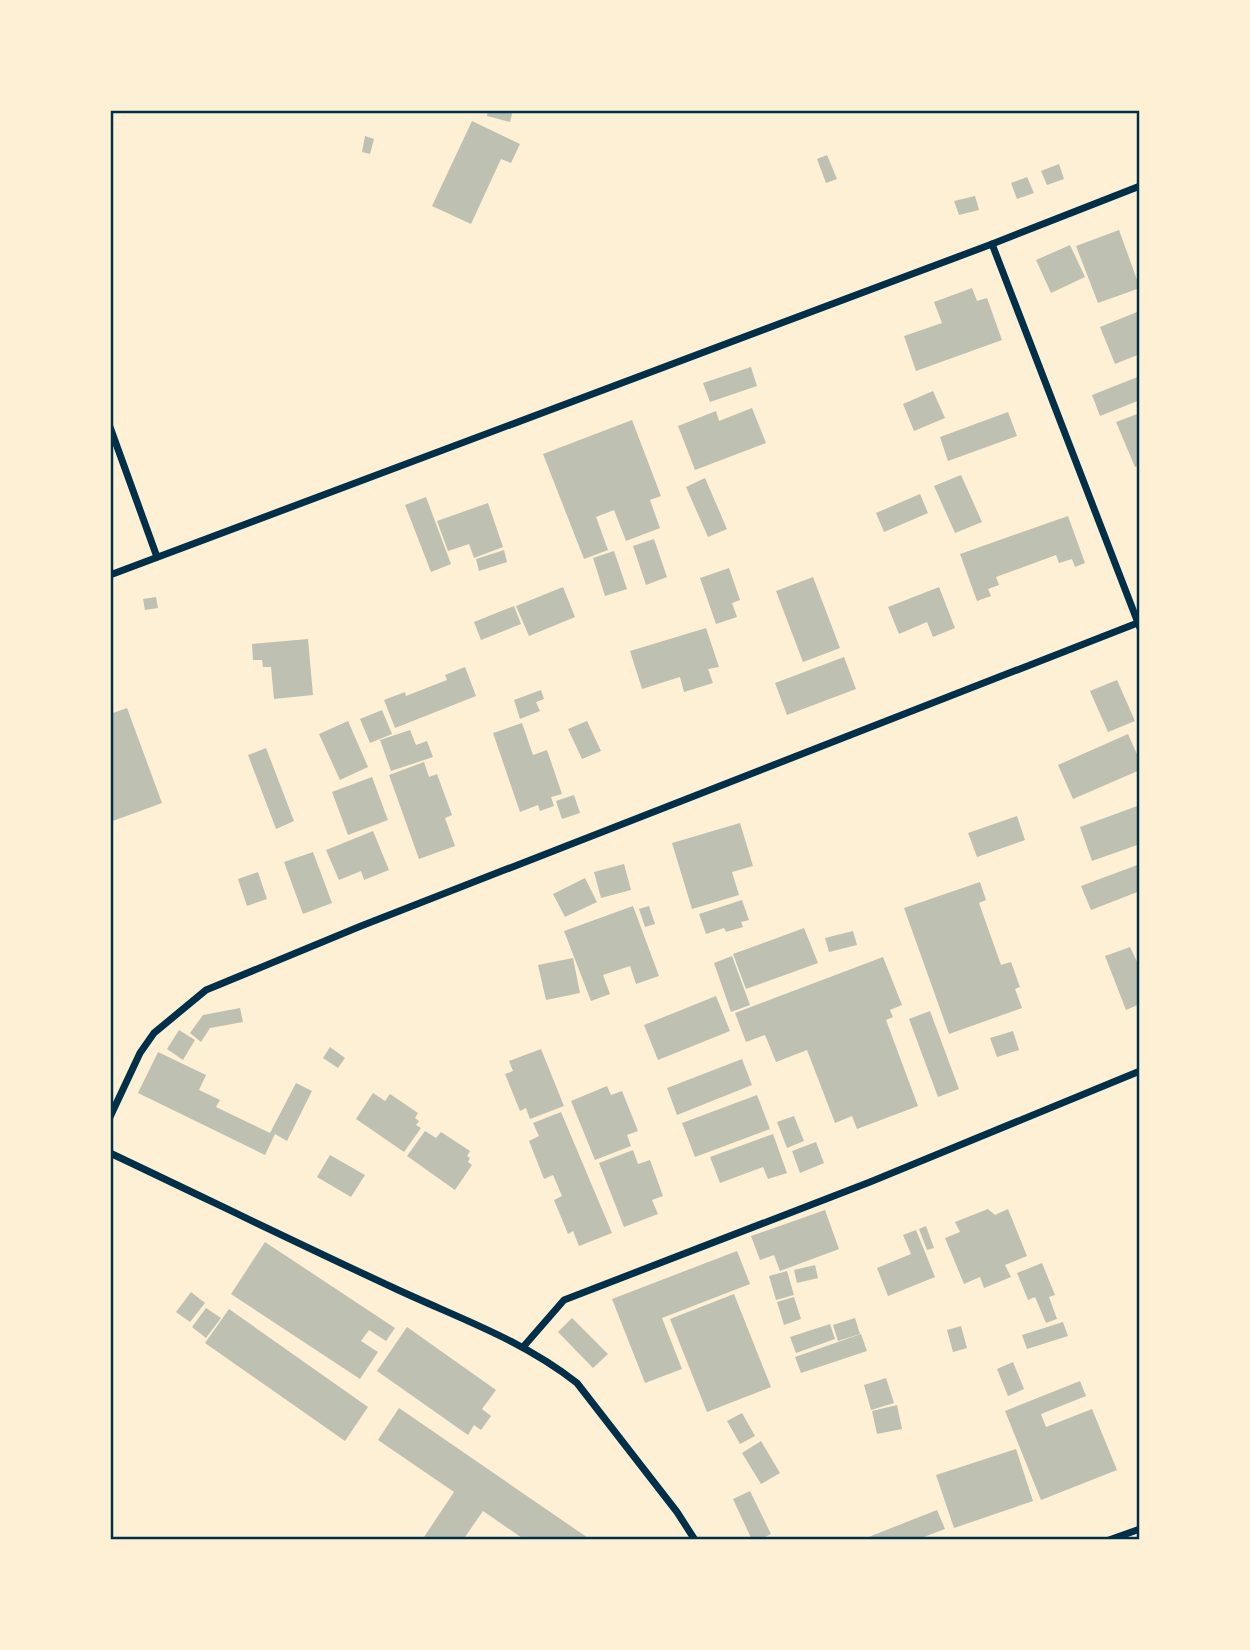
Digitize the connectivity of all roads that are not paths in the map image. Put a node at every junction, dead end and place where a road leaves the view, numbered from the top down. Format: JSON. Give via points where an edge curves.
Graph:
{"nodes":[{"id":1,"x":1140,"y":187,"type":"edge"},
{"id":2,"x":992,"y":244,"type":"junction"},
{"id":3,"x":110,"y":427,"type":"edge"},
{"id":4,"x":158,"y":557,"type":"junction"},
{"id":5,"x":110,"y":575,"type":"edge"},
{"id":6,"x":1139,"y":624,"type":"edge"},
{"id":7,"x":1140,"y":1071,"type":"edge"},
{"id":8,"x":110,"y":1117,"type":"edge"},
{"id":9,"x":110,"y":1153,"type":"edge"},
{"id":10,"x":524,"y":1346,"type":"junction"},
{"id":11,"x":1140,"y":1529,"type":"edge"},
{"id":12,"x":695,"y":1540,"type":"edge"},
{"id":13,"x":1109,"y":1540,"type":"edge"}],
"edges":[{"from":1,"to":2,"type":"street"},
{"from":2,"to":4,"type":"street"},
{"from":2,"to":6,"type":"street"},
{"from":3,"to":4,"type":"street"},
{"from":4,"to":5,"type":"street"},
{"from":6,"to":8,"type":"street","via":[[206,990],[155,1033]]},
{"from":7,"to":10,"type":"street","via":[[564,1300]]},
{"from":9,"to":10,"type":"street"},
{"from":10,"to":12,"type":"street","via":[[577,1383]]},
{"from":11,"to":13,"type":"street"}]}
